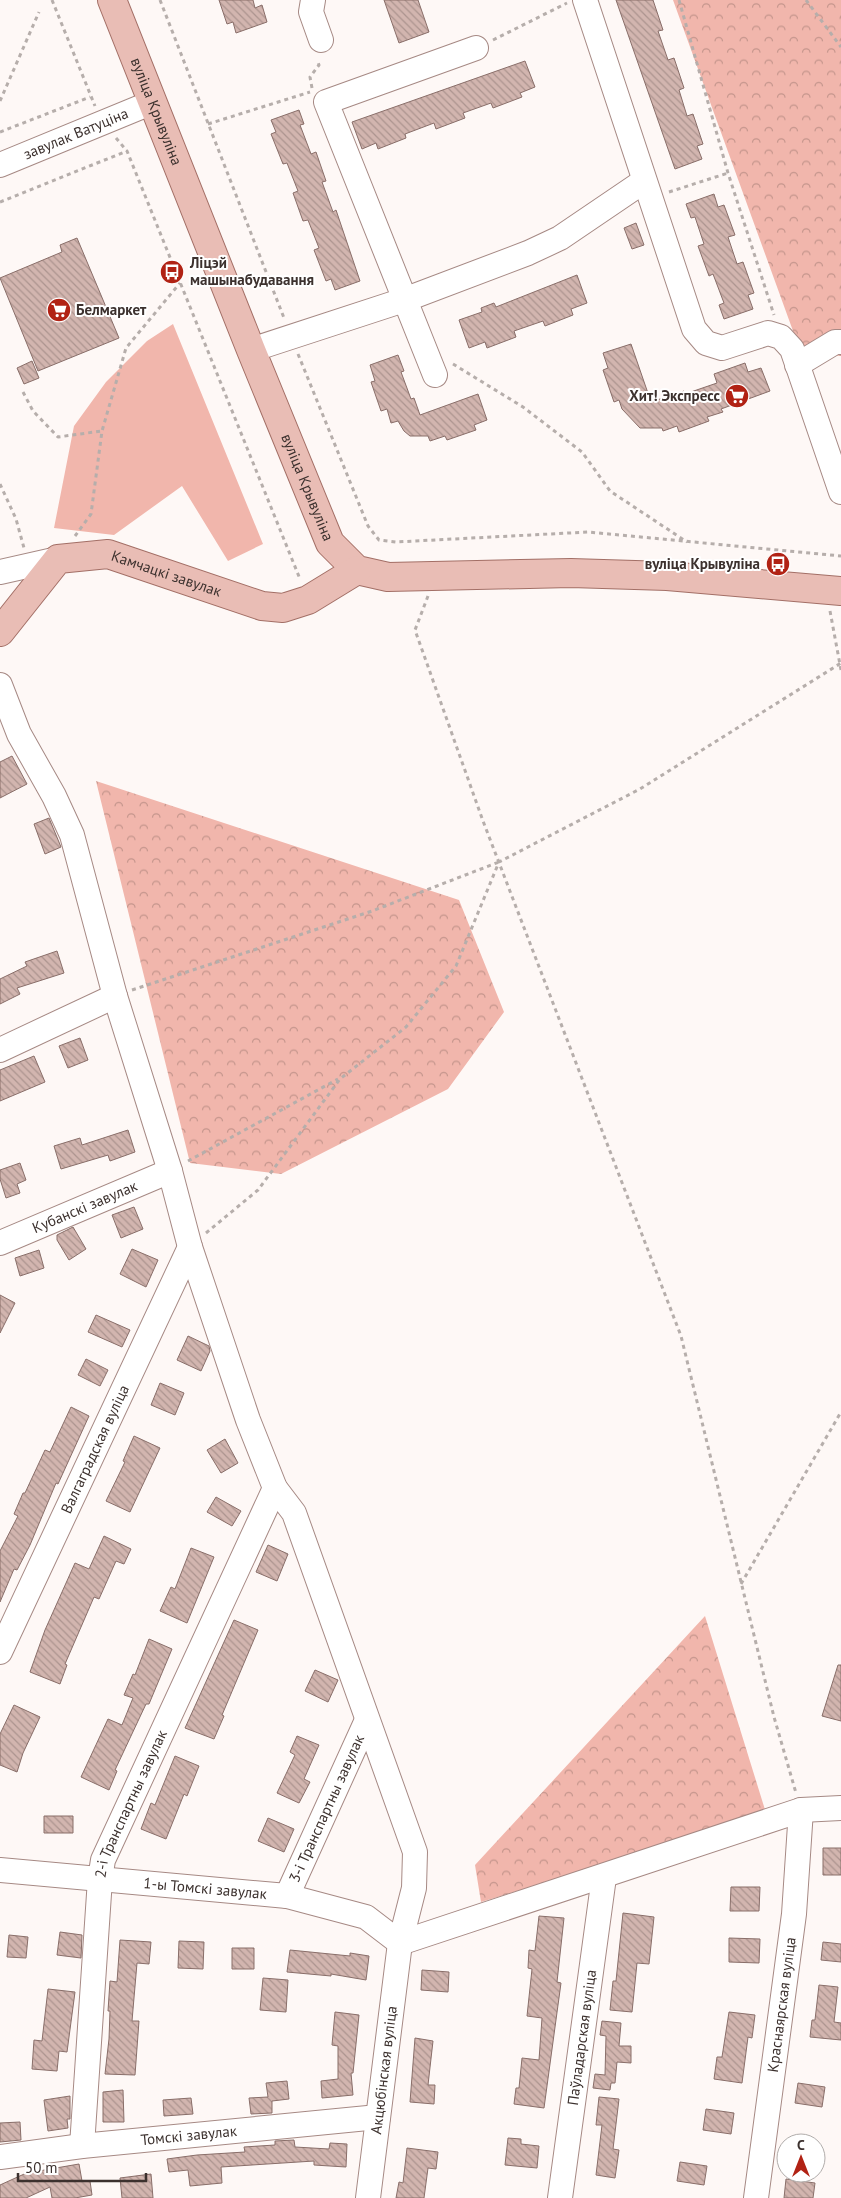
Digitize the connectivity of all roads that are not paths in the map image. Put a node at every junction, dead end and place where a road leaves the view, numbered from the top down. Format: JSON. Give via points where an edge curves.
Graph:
{"nodes":[{"id":1,"x":112,"y":0,"type":"edge"},
{"id":2,"x":313,"y":0,"type":"edge"},
{"id":3,"x":584,"y":0,"type":"edge"},
{"id":4,"x":321,"y":40,"type":"road end"},
{"id":5,"x":476,"y":48,"type":"road end"},
{"id":6,"x":153,"y":102,"type":"junction"},
{"id":7,"x":0,"y":165,"type":"edge"},
{"id":8,"x":647,"y":190,"type":"junction"},
{"id":9,"x":404,"y":300,"type":"junction"},
{"id":10,"x":841,"y":342,"type":"edge"},
{"id":11,"x":251,"y":350,"type":"junction"},
{"id":12,"x":797,"y":365,"type":"junction"},
{"id":13,"x":435,"y":375,"type":"dead end"},
{"id":14,"x":841,"y":492,"type":"edge"},
{"id":15,"x":58,"y":559,"type":"junction"},
{"id":16,"x":357,"y":570,"type":"junction"},
{"id":17,"x":0,"y":572,"type":"edge"},
{"id":18,"x":833,"y":589,"type":"edge"},
{"id":19,"x":0,"y":632,"type":"edge"},
{"id":20,"x":0,"y":685,"type":"edge"},
{"id":21,"x":115,"y":996,"type":"junction"},
{"id":22,"x":0,"y":1050,"type":"edge"},
{"id":23,"x":170,"y":1171,"type":"junction"},
{"id":24,"x":0,"y":1243,"type":"edge"},
{"id":25,"x":190,"y":1247,"type":"junction"},
{"id":26,"x":275,"y":1488,"type":"junction"},
{"id":27,"x":0,"y":1652,"type":"edge"},
{"id":28,"x":367,"y":1720,"type":"junction"},
{"id":29,"x":841,"y":1808,"type":"edge"},
{"id":30,"x":801,"y":1810,"type":"junction"},
{"id":31,"x":0,"y":1870,"type":"edge"},
{"id":32,"x":604,"y":1877,"type":"junction"},
{"id":33,"x":100,"y":1879,"type":"junction"},
{"id":34,"x":287,"y":1896,"type":"junction"},
{"id":35,"x":400,"y":1943,"type":"junction"},
{"id":36,"x":378,"y":2117,"type":"junction"},
{"id":37,"x":82,"y":2146,"type":"junction"},
{"id":38,"x":0,"y":2157,"type":"edge"},
{"id":39,"x":368,"y":2198,"type":"edge"},
{"id":40,"x":560,"y":2198,"type":"edge"},
{"id":41,"x":756,"y":2198,"type":"edge"}],
"edges":[{"from":1,"to":6,"type":"main road","name":"вуліца Крывуліна"},
{"from":2,"to":4,"type":"street","via":[[311,12]]},
{"from":3,"to":8,"type":"street"},
{"from":5,"to":9,"type":"street","via":[[320,96]]},
{"from":6,"to":7,"type":"street","name":"завулак Ватуціна"},
{"from":6,"to":11,"type":"main road","name":"вуліца Крывуліна"},
{"from":8,"to":9,"type":"street","via":[[528,253]]},
{"from":8,"to":12,"type":"street","via":[[694,329],[706,343],[722,348],[768,333],[782,337],[792,349]]},
{"from":9,"to":11,"type":"street"},
{"from":9,"to":13,"type":"street"},
{"from":10,"to":12,"type":"street","via":[[835,342]]},
{"from":11,"to":16,"type":"main road","name":"вуліца Крывуліна","via":[[330,543]]},
{"from":12,"to":14,"type":"street"},
{"from":15,"to":16,"type":"main road","name":"Камчацкі завулак","via":[[108,554],[262,606],[283,608],[308,600]]},
{"from":15,"to":17,"type":"street"},
{"from":15,"to":19,"type":"main road"},
{"from":16,"to":18,"type":"main road","via":[[388,577],[571,573],[667,576]]},
{"from":20,"to":21,"type":"street","name":"Акцюбінская вуліца","via":[[19,734],[72,835]]},
{"from":21,"to":22,"type":"street"},
{"from":21,"to":23,"type":"street","name":"Акцюбінская вуліца"},
{"from":23,"to":24,"type":"street","name":"Кубанскі завулак"},
{"from":23,"to":25,"type":"street","name":"Акцюбінская вуліца"},
{"from":25,"to":26,"type":"street","name":"Акцюбінская вуліца","via":[[248,1420]]},
{"from":25,"to":27,"type":"street","name":"Валгаградская вуліца"},
{"from":26,"to":28,"type":"street","name":"Акцюбінская вуліца","via":[[294,1513]]},
{"from":26,"to":33,"type":"street","name":"2-і Транспартны завулак","via":[[103,1860]]},
{"from":28,"to":34,"type":"street","name":"3-і Транспартны завулак"},
{"from":28,"to":35,"type":"street","name":"Акцюбінская вуліца","via":[[415,1852],[414,1888]]},
{"from":29,"to":30,"type":"street"},
{"from":30,"to":32,"type":"street"},
{"from":30,"to":41,"type":"street","name":"Краснаярская вуліца","via":[[794,1914]]},
{"from":31,"to":33,"type":"street","name":"1-ы Томскі завулак"},
{"from":32,"to":35,"type":"street"},
{"from":32,"to":40,"type":"street","name":"Паўладарская вуліца"},
{"from":33,"to":34,"type":"street","name":"1-ы Томскі завулак"},
{"from":33,"to":37,"type":"street","name":"2-і Транспартны завулак"},
{"from":34,"to":35,"type":"street","name":"1-ы Томскі завулак","via":[[366,1917]]},
{"from":35,"to":36,"type":"street","name":"Акцюбінская вуліца"},
{"from":36,"to":37,"type":"street","name":"Томскі завулак"},
{"from":36,"to":39,"type":"street","name":"Акцюбінская вуліца"},
{"from":37,"to":38,"type":"street","name":"Томскі завулак"}]}
